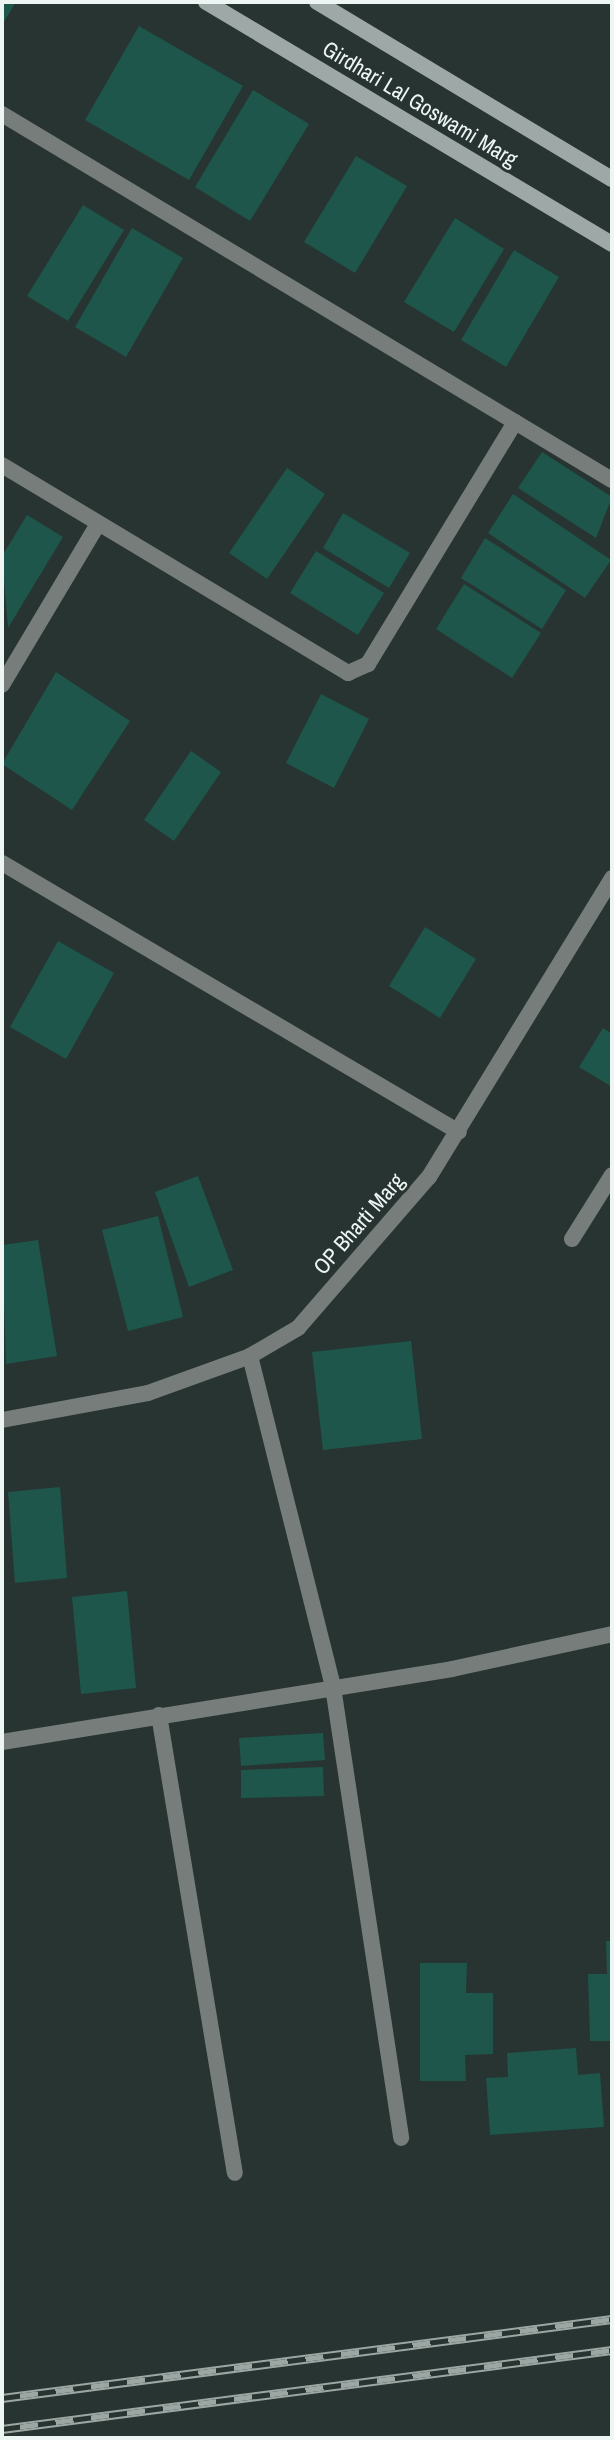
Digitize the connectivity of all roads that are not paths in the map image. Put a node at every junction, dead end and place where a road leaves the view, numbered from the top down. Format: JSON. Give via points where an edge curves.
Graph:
{"nodes":[{"id":1,"x":206,"y":2,"type":"edge"},
{"id":2,"x":317,"y":2,"type":"edge"},
{"id":3,"x":2,"y":114,"type":"edge"},
{"id":4,"x":612,"y":179,"type":"edge"},
{"id":5,"x":612,"y":244,"type":"edge"},
{"id":6,"x":515,"y":422,"type":"junction"},
{"id":7,"x":2,"y":465,"type":"edge"},
{"id":8,"x":612,"y":480,"type":"edge"},
{"id":9,"x":98,"y":524,"type":"junction"},
{"id":10,"x":2,"y":685,"type":"edge"},
{"id":11,"x":2,"y":863,"type":"edge"},
{"id":12,"x":612,"y":878,"type":"edge"},
{"id":13,"x":459,"y":1132,"type":"junction"},
{"id":14,"x":612,"y":1175,"type":"edge"},
{"id":15,"x":572,"y":1239,"type":"dead end"},
{"id":16,"x":250,"y":1356,"type":"junction"},
{"id":17,"x":2,"y":1420,"type":"edge"},
{"id":18,"x":612,"y":1634,"type":"edge"},
{"id":19,"x":333,"y":1687,"type":"junction"},
{"id":20,"x":159,"y":1715,"type":"junction"},
{"id":21,"x":2,"y":1742,"type":"edge"},
{"id":22,"x":401,"y":2138,"type":"dead end"},
{"id":23,"x":235,"y":2173,"type":"dead end"}],
"edges":[{"from":1,"to":5,"type":"main road","name":"Girdhari Lal Goswami Marg"},
{"from":2,"to":4,"type":"main road","name":"Girdhari Lal Goswami Marg"},
{"from":3,"to":6,"type":"street"},
{"from":6,"to":8,"type":"street"},
{"from":6,"to":9,"type":"street","via":[[359,670],[338,671]]},
{"from":7,"to":9,"type":"street"},
{"from":9,"to":10,"type":"street"},
{"from":11,"to":13,"type":"street"},
{"from":12,"to":13,"type":"street","name":"OP Bharti Marg"},
{"from":13,"to":16,"type":"street","name":"OP Bharti Marg","via":[[298,1328]]},
{"from":14,"to":15,"type":"street"},
{"from":16,"to":17,"type":"street","name":"OP Bharti Marg","via":[[148,1393]]},
{"from":16,"to":19,"type":"street"},
{"from":18,"to":19,"type":"street"},
{"from":19,"to":20,"type":"street"},
{"from":19,"to":22,"type":"street"},
{"from":20,"to":21,"type":"street"},
{"from":20,"to":23,"type":"street"}]}
